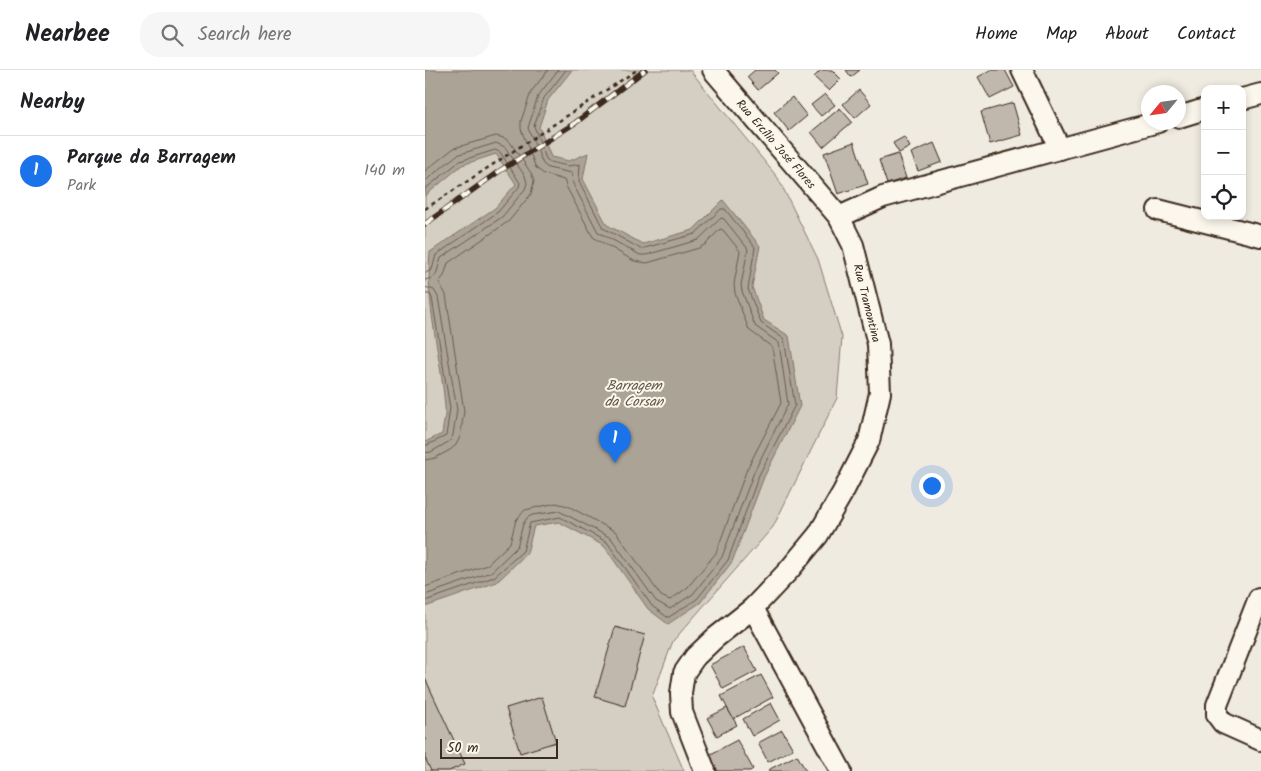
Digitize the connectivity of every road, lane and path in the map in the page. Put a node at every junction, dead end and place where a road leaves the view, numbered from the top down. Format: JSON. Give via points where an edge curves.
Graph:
{"nodes":[{"id":1,"x":637,"y":70,"type":"edge"},
{"id":2,"x":713,"y":70,"type":"edge"},
{"id":3,"x":1022,"y":70,"type":"edge"},
{"id":4,"x":1261,"y":94,"type":"edge"},
{"id":5,"x":1246,"y":98,"type":"edge"},
{"id":6,"x":1201,"y":111,"type":"edge"},
{"id":7,"x":1186,"y":115,"type":"edge"},
{"id":8,"x":1141,"y":126,"type":"edge"},
{"id":9,"x":1060,"y":149,"type":"junction"},
{"id":10,"x":425,"y":210,"type":"edge"},
{"id":11,"x":1158,"y":210,"type":"dead end"},
{"id":12,"x":839,"y":217,"type":"junction"},
{"id":13,"x":1261,"y":236,"type":"edge"},
{"id":14,"x":1259,"y":598,"type":"dead end"},
{"id":15,"x":753,"y":608,"type":"junction"},
{"id":16,"x":1261,"y":740,"type":"edge"},
{"id":17,"x":705,"y":771,"type":"edge"},
{"id":18,"x":841,"y":771,"type":"edge"}],
"edges":[{"from":1,"to":10,"type":"path"},
{"from":2,"to":12,"type":"street","name":"Rua Ercílio José Flores"},
{"from":3,"to":9,"type":"street"},
{"from":4,"to":5,"type":"street"},
{"from":6,"to":7,"type":"street"},
{"from":8,"to":9,"type":"street"},
{"from":9,"to":12,"type":"street","via":[[883,197]]},
{"from":11,"to":13,"type":"street"},
{"from":12,"to":15,"type":"street","name":"Rua Tramontina","via":[[853,245],[878,344],[880,393],[869,441],[817,535]]},
{"from":14,"to":16,"type":"street","via":[[1217,705],[1217,715],[1223,723]]},
{"from":15,"to":17,"type":"street","name":"Rua Tramontina","via":[[715,638],[684,673],[682,712]]},
{"from":15,"to":18,"type":"street"}]}
